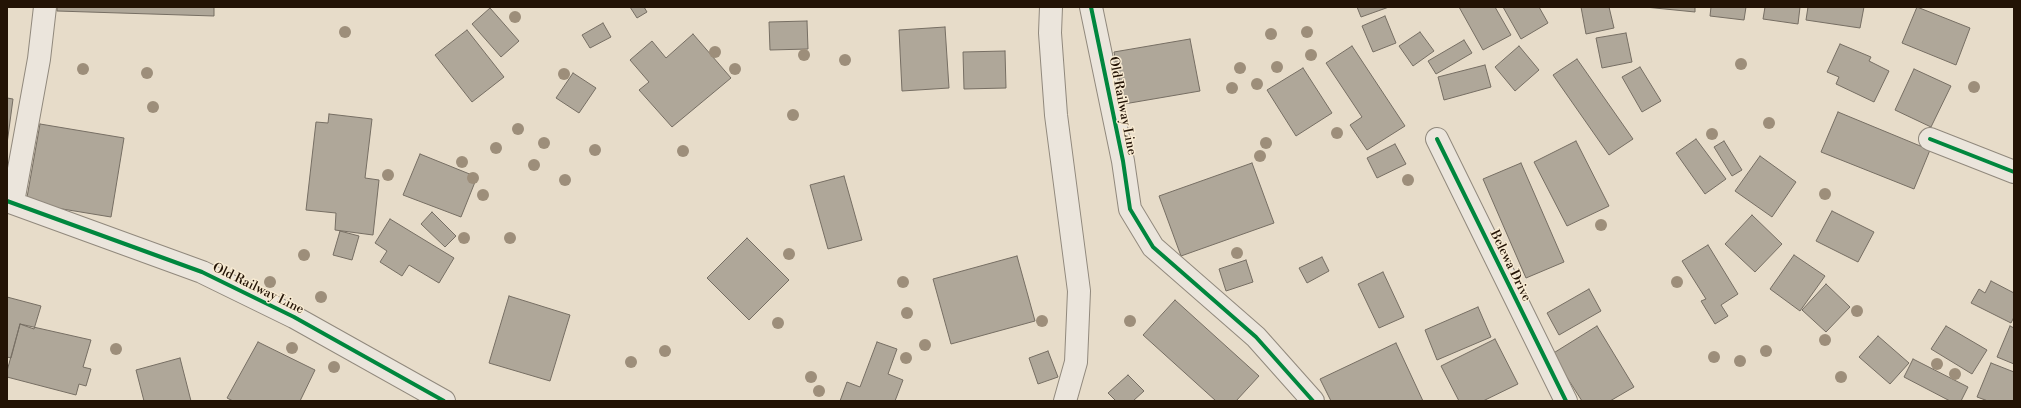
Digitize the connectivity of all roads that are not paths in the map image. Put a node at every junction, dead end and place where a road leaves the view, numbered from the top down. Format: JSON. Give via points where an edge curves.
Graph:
{"nodes":[{"id":1,"x":45,"y":7,"type":"edge"},
{"id":2,"x":1051,"y":7,"type":"edge"},
{"id":3,"x":1091,"y":7,"type":"edge"},
{"id":4,"x":1437,"y":139,"type":"dead end"},
{"id":5,"x":1930,"y":139,"type":"dead end"},
{"id":6,"x":2014,"y":172,"type":"edge"},
{"id":7,"x":10,"y":201,"type":"edge"},
{"id":8,"x":444,"y":401,"type":"edge"},
{"id":9,"x":1065,"y":401,"type":"edge"},
{"id":10,"x":1313,"y":401,"type":"edge"},
{"id":11,"x":1566,"y":401,"type":"edge"}],
"edges":[{"from":1,"to":7,"type":"street","via":[[39,59]]},
{"from":2,"to":9,"type":"street","via":[[1050,33],[1056,115],[1079,291],[1076,362]]},
{"from":3,"to":10,"type":"street","name":"Old Railway Line","via":[[1123,161],[1130,209],[1153,247],[1256,337]]},
{"from":4,"to":11,"type":"street","name":"Belewa Drive"},
{"from":5,"to":6,"type":"street"},
{"from":7,"to":8,"type":"street","name":"Old Railway Line","via":[[202,272],[294,318]]}]}
